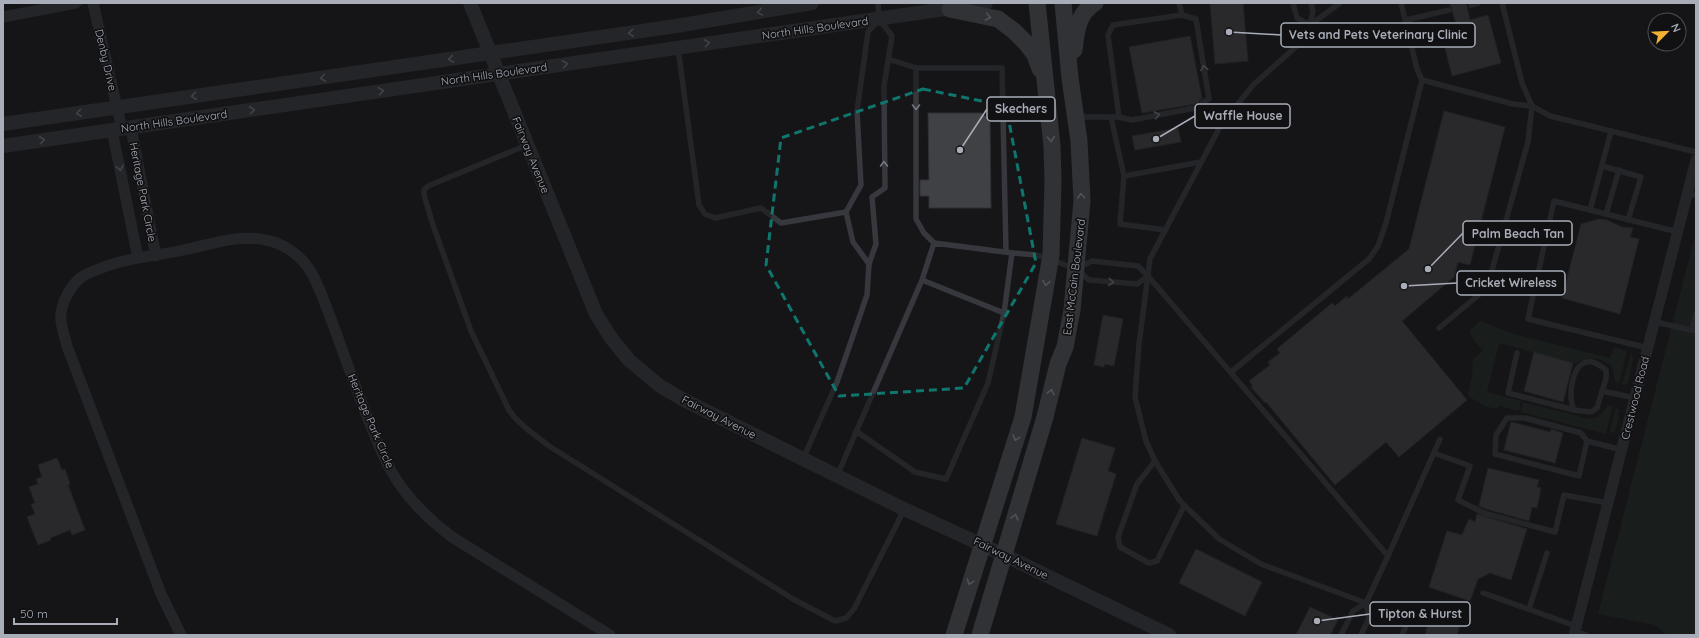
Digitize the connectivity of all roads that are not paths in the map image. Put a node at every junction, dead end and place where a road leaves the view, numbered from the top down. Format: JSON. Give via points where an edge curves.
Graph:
{"nodes":[{"id":1,"x":76,"y":3,"type":"edge"},
{"id":2,"x":93,"y":3,"type":"edge"},
{"id":3,"x":470,"y":3,"type":"edge"},
{"id":4,"x":812,"y":3,"type":"edge"},
{"id":5,"x":878,"y":3,"type":"edge"},
{"id":6,"x":986,"y":3,"type":"edge"},
{"id":7,"x":1037,"y":3,"type":"edge"},
{"id":8,"x":1063,"y":3,"type":"edge"},
{"id":9,"x":1095,"y":3,"type":"edge"},
{"id":10,"x":1179,"y":3,"type":"edge"},
{"id":11,"x":1293,"y":3,"type":"edge"},
{"id":12,"x":1311,"y":3,"type":"edge"},
{"id":13,"x":1340,"y":3,"type":"edge"},
{"id":14,"x":1401,"y":3,"type":"edge"},
{"id":15,"x":1478,"y":3,"type":"edge"},
{"id":16,"x":1502,"y":3,"type":"edge"},
{"id":17,"x":1471,"y":5,"type":"dead end"},
{"id":18,"x":943,"y":7,"type":"edge"},
{"id":19,"x":1450,"y":10,"type":"dead end"},
{"id":20,"x":1182,"y":15,"type":"junction"},
{"id":21,"x":3,"y":17,"type":"edge"},
{"id":22,"x":879,"y":19,"type":"junction"},
{"id":23,"x":1406,"y":20,"type":"junction"},
{"id":24,"x":1310,"y":25,"type":"junction"},
{"id":25,"x":678,"y":47,"type":"junction"},
{"id":26,"x":490,"y":53,"type":"junction"},
{"id":27,"x":888,"y":59,"type":"junction"},
{"id":28,"x":916,"y":68,"type":"junction"},
{"id":29,"x":498,"y":74,"type":"junction"},
{"id":30,"x":1070,"y":78,"type":"junction"},
{"id":31,"x":1422,"y":80,"type":"junction"},
{"id":32,"x":1046,"y":86,"type":"junction"},
{"id":33,"x":1202,"y":103,"type":"dead end"},
{"id":34,"x":1532,"y":106,"type":"junction"},
{"id":35,"x":1195,"y":108,"type":"dead end"},
{"id":36,"x":1119,"y":116,"type":"junction"},
{"id":37,"x":1075,"y":117,"type":"junction"},
{"id":38,"x":1111,"y":117,"type":"junction"},
{"id":39,"x":120,"y":122,"type":"junction"},
{"id":40,"x":3,"y":124,"type":"edge"},
{"id":41,"x":1611,"y":131,"type":"junction"},
{"id":42,"x":527,"y":145,"type":"junction"},
{"id":43,"x":3,"y":146,"type":"edge"},
{"id":44,"x":1696,"y":152,"type":"edge"},
{"id":45,"x":1696,"y":160,"type":"edge"},
{"id":46,"x":1201,"y":162,"type":"junction"},
{"id":47,"x":1602,"y":166,"type":"junction"},
{"id":48,"x":1619,"y":170,"type":"junction"},
{"id":49,"x":1124,"y":176,"type":"junction"},
{"id":50,"x":1692,"y":195,"type":"edge"},
{"id":51,"x":1590,"y":210,"type":"junction"},
{"id":52,"x":846,"y":212,"type":"junction"},
{"id":53,"x":1606,"y":214,"type":"junction"},
{"id":54,"x":1628,"y":220,"type":"junction"},
{"id":55,"x":1166,"y":230,"type":"junction"},
{"id":56,"x":1678,"y":232,"type":"junction"},
{"id":57,"x":934,"y":243,"type":"junction"},
{"id":58,"x":1006,"y":252,"type":"junction"},
{"id":59,"x":1012,"y":253,"type":"junction"},
{"id":60,"x":156,"y":256,"type":"junction"},
{"id":61,"x":138,"y":258,"type":"junction"},
{"id":62,"x":1050,"y":259,"type":"junction"},
{"id":63,"x":869,"y":264,"type":"junction"},
{"id":64,"x":1076,"y":269,"type":"junction"},
{"id":65,"x":1148,"y":276,"type":"junction"},
{"id":66,"x":922,"y":280,"type":"junction"},
{"id":67,"x":1004,"y":314,"type":"junction"},
{"id":68,"x":1696,"y":314,"type":"edge"},
{"id":69,"x":1655,"y":322,"type":"junction"},
{"id":70,"x":1439,"y":328,"type":"dead end"},
{"id":71,"x":1694,"y":331,"type":"edge"},
{"id":72,"x":1648,"y":348,"type":"junction"},
{"id":73,"x":1517,"y":353,"type":"dead end"},
{"id":74,"x":1231,"y":372,"type":"junction"},
{"id":75,"x":1602,"y":391,"type":"junction"},
{"id":76,"x":1635,"y":398,"type":"junction"},
{"id":77,"x":1574,"y":410,"type":"junction"},
{"id":78,"x":856,"y":431,"type":"junction"},
{"id":79,"x":1440,"y":439,"type":"dead end"},
{"id":80,"x":1587,"y":441,"type":"junction"},
{"id":81,"x":1622,"y":450,"type":"junction"},
{"id":82,"x":1434,"y":453,"type":"junction"},
{"id":83,"x":803,"y":459,"type":"junction"},
{"id":84,"x":1155,"y":461,"type":"junction"},
{"id":85,"x":837,"y":476,"type":"junction"},
{"id":86,"x":1608,"y":503,"type":"junction"},
{"id":87,"x":1184,"y":506,"type":"junction"},
{"id":88,"x":904,"y":509,"type":"junction"},
{"id":89,"x":982,"y":545,"type":"junction"},
{"id":90,"x":1547,"y":553,"type":"dead end"},
{"id":91,"x":1004,"y":555,"type":"junction"},
{"id":92,"x":1388,"y":556,"type":"junction"},
{"id":93,"x":1483,"y":593,"type":"dead end"},
{"id":94,"x":1366,"y":603,"type":"junction"},
{"id":95,"x":1529,"y":609,"type":"junction"},
{"id":96,"x":1412,"y":613,"type":"dead end"},
{"id":97,"x":1578,"y":632,"type":"edge"},
{"id":98,"x":1166,"y":634,"type":"edge"},
{"id":99,"x":182,"y":635,"type":"edge"},
{"id":100,"x":610,"y":635,"type":"edge"},
{"id":101,"x":954,"y":635,"type":"edge"},
{"id":102,"x":980,"y":635,"type":"edge"},
{"id":103,"x":1341,"y":635,"type":"edge"},
{"id":104,"x":1361,"y":635,"type":"edge"},
{"id":105,"x":1402,"y":635,"type":"edge"}],
"edges":[{"from":1,"to":21,"type":"street"},
{"from":2,"to":39,"type":"street","name":"Denby Drive"},
{"from":3,"to":26,"type":"street","name":"Fairway Avenue"},
{"from":4,"to":26,"type":"street","name":"North Hills Boulevard","one_way":true},
{"from":5,"to":22,"type":"lane"},
{"from":6,"to":18,"type":"street","name":"North Hills Boulevard"},
{"from":7,"to":32,"type":"main road"},
{"from":8,"to":30,"type":"main road","name":"East McCain Boulevard"},
{"from":9,"to":30,"type":"main road","via":[[1086,9],[1078,22]]},
{"from":10,"to":20,"type":"lane"},
{"from":11,"to":24,"type":"lane","via":[[1297,18]]},
{"from":12,"to":24,"type":"lane","via":[[1313,10]]},
{"from":13,"to":24,"type":"lane"},
{"from":14,"to":23,"type":"lane"},
{"from":15,"to":17,"type":"lane"},
{"from":16,"to":34,"type":"lane","via":[[1522,83]]},
{"from":18,"to":22,"type":"street","name":"North Hills Boulevard"},
{"from":18,"to":32,"type":"main road","one_way":true,"via":[[998,19],[1014,31],[1035,55]]},
{"from":19,"to":23,"type":"lane"},
{"from":33,"to":20,"type":"lane","one_way":true,"via":[[1209,99],[1196,19]]},
{"from":20,"to":36,"type":"lane","via":[[1113,25],[1108,35]]},
{"from":25,"to":22,"type":"street","name":"North Hills Boulevard","one_way":true},
{"from":22,"to":27,"type":"lane","via":[[892,36]]},
{"from":22,"to":52,"type":"lane","via":[[868,32],[857,111],[861,185]]},
{"from":23,"to":31,"type":"lane","via":[[1417,70]]},
{"from":24,"to":46,"type":"lane","via":[[1298,45],[1253,85],[1221,125]]},
{"from":29,"to":25,"type":"street","name":"North Hills Boulevard","one_way":true},
{"from":25,"to":52,"type":"lane","via":[[699,205],[705,214],[715,218],[761,208],[781,223]]},
{"from":26,"to":29,"type":"street","name":"Fairway Avenue"},
{"from":26,"to":39,"type":"street","name":"North Hills Boulevard","one_way":true},
{"from":27,"to":28,"type":"lane"},
{"from":63,"to":27,"type":"lane","one_way":true,"via":[[876,244],[872,197],[885,188],[884,86]]},
{"from":28,"to":57,"type":"lane","one_way":true,"via":[[916,219]]},
{"from":28,"to":58,"type":"lane","via":[[1002,68]]},
{"from":39,"to":29,"type":"street","name":"North Hills Boulevard","one_way":true},
{"from":29,"to":42,"type":"street","name":"Fairway Avenue"},
{"from":30,"to":37,"type":"main road","name":"East McCain Boulevard"},
{"from":31,"to":34,"type":"lane","via":[[1513,104]]},
{"from":31,"to":74,"type":"lane","via":[[1378,246],[1369,259]]},
{"from":32,"to":62,"type":"main road","one_way":true,"via":[[1053,180]]},
{"from":34,"to":41,"type":"lane","via":[[1550,116]]},
{"from":34,"to":70,"type":"lane","via":[[1528,142],[1487,288]]},
{"from":36,"to":35,"type":"lane","one_way":true,"via":[[1132,120]]},
{"from":36,"to":38,"type":"lane"},
{"from":37,"to":38,"type":"lane"},
{"from":64,"to":37,"type":"main road","name":"East McCain Boulevard","one_way":true,"via":[[1082,201]]},
{"from":38,"to":49,"type":"lane"},
{"from":39,"to":40,"type":"street","name":"North Hills Boulevard","one_way":true},
{"from":43,"to":39,"type":"street","name":"North Hills Boulevard","one_way":true},
{"from":39,"to":60,"type":"street","name":"Heritage Park Circle"},
{"from":39,"to":61,"type":"street","name":"Heritage Park Circle","one_way":true},
{"from":41,"to":44,"type":"lane"},
{"from":41,"to":47,"type":"lane"},
{"from":42,"to":83,"type":"street","name":"Fairway Avenue","via":[[596,314],[629,360],[648,377],[684,400]]},
{"from":42,"to":88,"type":"lane","via":[[428,186],[424,190],[433,225],[474,337],[515,418],[549,446],[793,599],[835,622],[846,618],[854,609]]},
{"from":45,"to":50,"type":"street","name":"Crestwood Road"},
{"from":46,"to":49,"type":"lane"},
{"from":46,"to":55,"type":"lane"},
{"from":47,"to":48,"type":"lane"},
{"from":47,"to":51,"type":"lane"},
{"from":48,"to":53,"type":"lane"},
{"from":48,"to":54,"type":"lane","via":[[1641,177]]},
{"from":49,"to":55,"type":"lane","via":[[1120,224]]},
{"from":50,"to":56,"type":"street","name":"Crestwood Road"},
{"from":51,"to":53,"type":"lane"},
{"from":51,"to":72,"type":"lane","via":[[1554,201],[1528,319]]},
{"from":52,"to":63,"type":"lane","via":[[853,242]]},
{"from":53,"to":54,"type":"lane"},
{"from":54,"to":56,"type":"lane"},
{"from":55,"to":65,"type":"lane","via":[[1150,259]]},
{"from":56,"to":69,"type":"street","name":"Crestwood Road"},
{"from":57,"to":58,"type":"lane"},
{"from":57,"to":66,"type":"lane"},
{"from":58,"to":59,"type":"lane"},
{"from":59,"to":62,"type":"lane"},
{"from":59,"to":67,"type":"lane"},
{"from":60,"to":61,"type":"street","name":"Heritage Park Circle"},
{"from":60,"to":100,"type":"street","name":"Heritage Park Circle","via":[[246,238],[265,240],[291,251],[302,260],[310,270],[326,305],[385,460],[413,503],[452,537]]},
{"from":61,"to":99,"type":"street","name":"Heritage Park Circle","via":[[101,268],[76,281],[63,306],[61,322],[67,346],[159,590]]},
{"from":62,"to":64,"type":"lane"},
{"from":62,"to":89,"type":"main road","one_way":true,"via":[[1023,416]]},
{"from":63,"to":83,"type":"lane","via":[[867,295],[837,382]]},
{"from":64,"to":65,"type":"lane","via":[[1097,261],[1138,266]]},
{"from":64,"to":65,"type":"lane","one_way":true,"via":[[1089,280],[1137,284]]},
{"from":91,"to":64,"type":"main road","name":"East McCain Boulevard","one_way":true,"via":[[1065,347]]},
{"from":65,"to":74,"type":"lane"},
{"from":65,"to":84,"type":"lane","via":[[1135,397],[1146,441]]},
{"from":66,"to":67,"type":"lane"},
{"from":66,"to":78,"type":"lane"},
{"from":67,"to":78,"type":"lane","via":[[988,383],[946,479],[915,472]]},
{"from":68,"to":71,"type":"lane"},
{"from":69,"to":71,"type":"lane"},
{"from":69,"to":72,"type":"street","name":"Crestwood Road"},
{"from":72,"to":76,"type":"street","name":"Crestwood Road"},
{"from":73,"to":77,"type":"lane","via":[[1508,393]]},
{"from":74,"to":92,"type":"lane"},
{"from":75,"to":76,"type":"lane"},
{"from":75,"to":77,"type":"lane","via":[[1597,408],[1591,412]]},
{"from":75,"to":77,"type":"lane","via":[[1606,370],[1593,362],[1584,362],[1578,367],[1570,396]]},
{"from":76,"to":81,"type":"street","name":"Crestwood Road"},
{"from":78,"to":85,"type":"lane"},
{"from":79,"to":82,"type":"lane"},
{"from":80,"to":80,"type":"lane","via":[[1579,476],[1495,454],[1496,435],[1507,418],[1524,418],[1581,433]]},
{"from":80,"to":81,"type":"lane"},
{"from":81,"to":86,"type":"street","name":"Crestwood Road"},
{"from":82,"to":86,"type":"lane","via":[[1470,466],[1458,500],[1484,513],[1555,532],[1564,495]]},
{"from":82,"to":92,"type":"lane"},
{"from":83,"to":85,"type":"street","name":"Fairway Avenue"},
{"from":84,"to":87,"type":"lane"},
{"from":84,"to":87,"type":"lane","via":[[1137,484],[1118,537],[1120,547],[1149,563],[1157,561]]},
{"from":85,"to":88,"type":"street","name":"Fairway Avenue"},
{"from":86,"to":97,"type":"street","name":"Crestwood Road"},
{"from":87,"to":94,"type":"lane","via":[[1219,539],[1261,564]]},
{"from":88,"to":89,"type":"street","name":"Fairway Avenue"},
{"from":89,"to":91,"type":"street","name":"Fairway Avenue"},
{"from":89,"to":101,"type":"main road","one_way":true},
{"from":90,"to":95,"type":"lane"},
{"from":91,"to":98,"type":"street","name":"Fairway Avenue"},
{"from":91,"to":102,"type":"main road","name":"East McCain Boulevard"},
{"from":92,"to":94,"type":"lane"},
{"from":93,"to":95,"type":"lane"},
{"from":94,"to":103,"type":"lane","via":[[1354,611]]},
{"from":94,"to":104,"type":"lane","via":[[1369,618]]},
{"from":95,"to":97,"type":"lane"},
{"from":96,"to":105,"type":"lane"}]}
